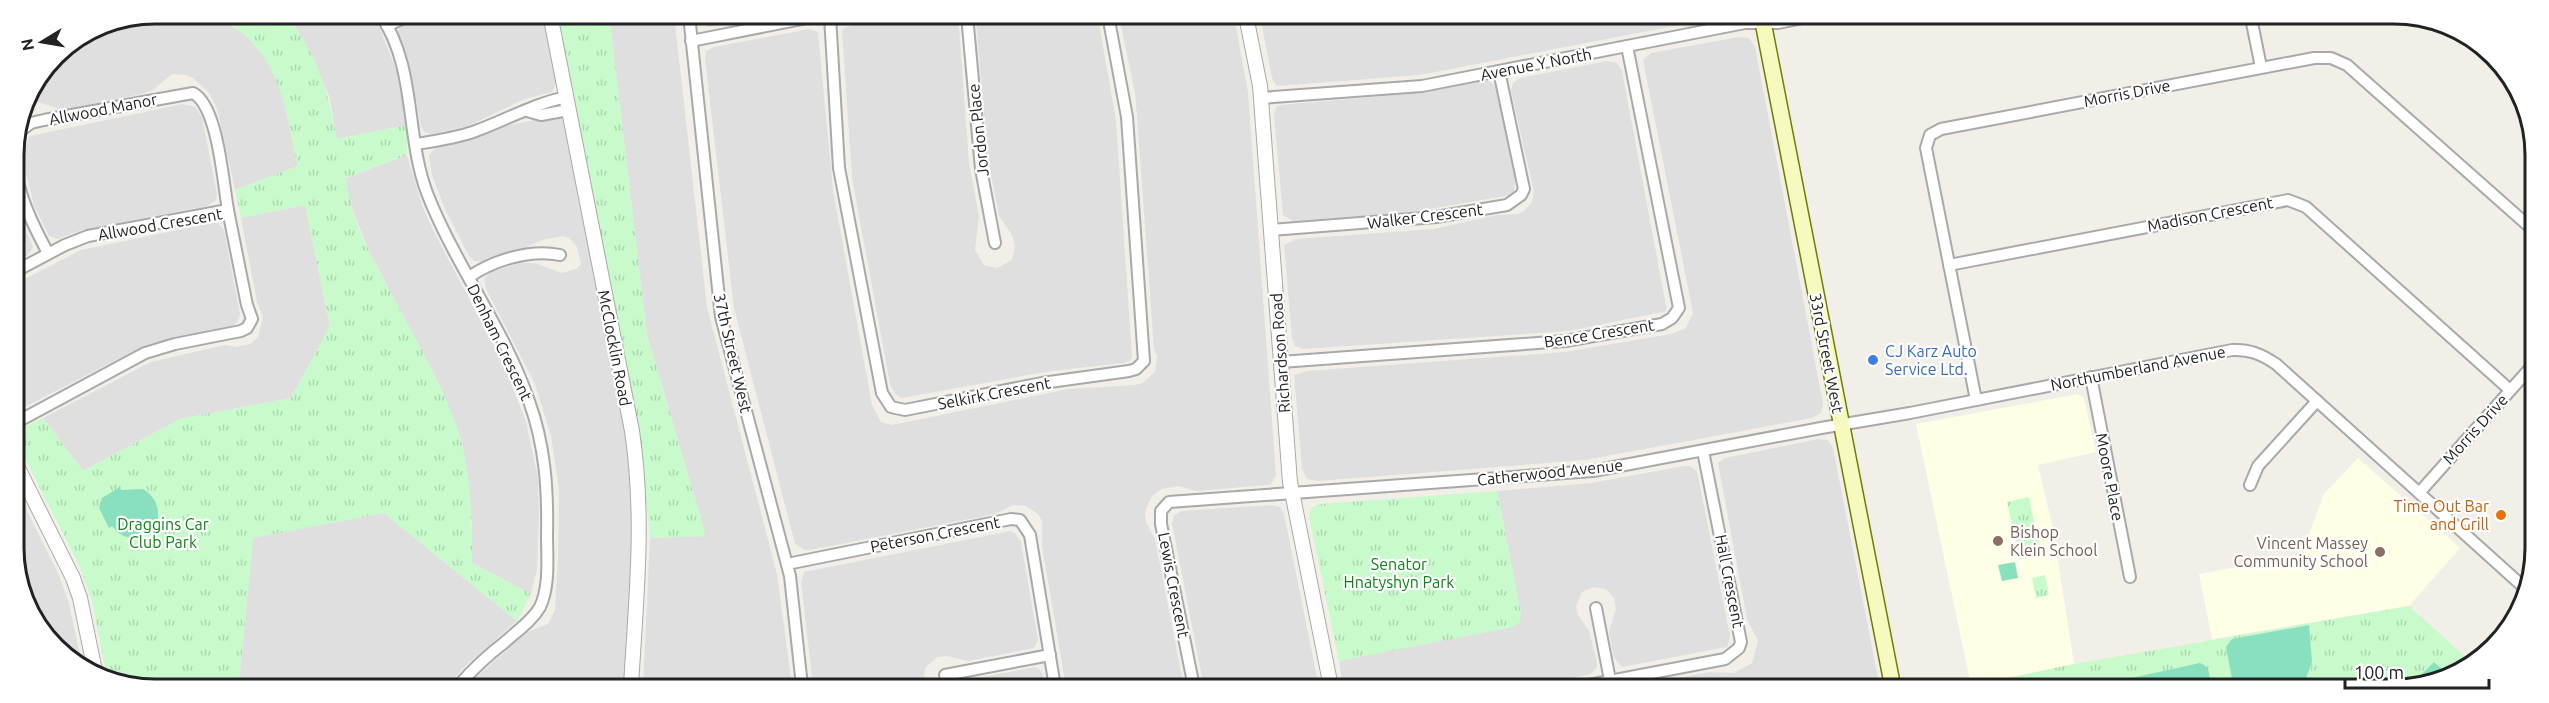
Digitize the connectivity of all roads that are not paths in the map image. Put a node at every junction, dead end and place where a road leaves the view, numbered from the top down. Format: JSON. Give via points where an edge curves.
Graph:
{"nodes":[{"id":1,"x":391,"y":24,"type":"edge"},
{"id":2,"x":552,"y":24,"type":"edge"},
{"id":3,"x":690,"y":24,"type":"edge"},
{"id":4,"x":777,"y":24,"type":"edge"},
{"id":5,"x":834,"y":24,"type":"edge"},
{"id":6,"x":968,"y":24,"type":"edge"},
{"id":7,"x":1110,"y":24,"type":"edge"},
{"id":8,"x":1248,"y":24,"type":"edge"},
{"id":9,"x":1735,"y":24,"type":"edge"},
{"id":10,"x":1763,"y":24,"type":"edge"},
{"id":11,"x":2252,"y":24,"type":"edge"},
{"id":12,"x":387,"y":26,"type":"joint"},
{"id":13,"x":691,"y":41,"type":"junction"},
{"id":14,"x":1628,"y":46,"type":"junction"},
{"id":15,"x":2261,"y":67,"type":"junction"},
{"id":16,"x":1499,"y":71,"type":"junction"},
{"id":17,"x":1262,"y":98,"type":"junction"},
{"id":18,"x":567,"y":104,"type":"junction"},
{"id":19,"x":27,"y":126,"type":"edge"},
{"id":20,"x":417,"y":144,"type":"junction"},
{"id":21,"x":24,"y":197,"type":"edge"},
{"id":22,"x":228,"y":210,"type":"junction"},
{"id":23,"x":2525,"y":223,"type":"edge"},
{"id":24,"x":1271,"y":230,"type":"junction"},
{"id":25,"x":995,"y":243,"type":"dead end"},
{"id":26,"x":48,"y":253,"type":"junction"},
{"id":27,"x":560,"y":255,"type":"dead end"},
{"id":28,"x":1949,"y":265,"type":"junction"},
{"id":29,"x":24,"y":267,"type":"edge"},
{"id":30,"x":469,"y":277,"type":"junction"},
{"id":31,"x":1281,"y":362,"type":"junction"},
{"id":32,"x":2525,"y":374,"type":"edge"},
{"id":33,"x":2091,"y":377,"type":"junction"},
{"id":34,"x":2510,"y":390,"type":"junction"},
{"id":35,"x":1976,"y":400,"type":"junction"},
{"id":36,"x":2317,"y":401,"type":"junction"},
{"id":37,"x":24,"y":418,"type":"edge"},
{"id":38,"x":1841,"y":425,"type":"junction"},
{"id":39,"x":1703,"y":451,"type":"junction"},
{"id":40,"x":24,"y":480,"type":"edge"},
{"id":41,"x":2250,"y":485,"type":"dead end"},
{"id":42,"x":1293,"y":493,"type":"junction"},
{"id":43,"x":2419,"y":493,"type":"junction"},
{"id":44,"x":787,"y":564,"type":"junction"},
{"id":45,"x":2130,"y":578,"type":"dead end"},
{"id":46,"x":2520,"y":584,"type":"edge"},
{"id":47,"x":1596,"y":608,"type":"dead end"},
{"id":48,"x":1050,"y":655,"type":"junction"},
{"id":49,"x":93,"y":663,"type":"edge"},
{"id":50,"x":945,"y":675,"type":"dead end"},
{"id":51,"x":464,"y":679,"type":"edge"},
{"id":52,"x":631,"y":679,"type":"edge"},
{"id":53,"x":801,"y":679,"type":"edge"},
{"id":54,"x":1053,"y":679,"type":"edge"},
{"id":55,"x":1192,"y":679,"type":"edge"},
{"id":56,"x":1329,"y":679,"type":"edge"},
{"id":57,"x":1610,"y":679,"type":"edge"},
{"id":58,"x":1615,"y":679,"type":"edge"},
{"id":59,"x":1891,"y":679,"type":"edge"}],
"edges":[{"from":1,"to":12,"type":"street"},
{"from":2,"to":18,"type":"street","name":"McClocklin Road"},
{"from":3,"to":13,"type":"street","name":"37th Street West"},
{"from":4,"to":13,"type":"street"},
{"from":5,"to":7,"type":"street","name":"Selkirk Crescent","via":[[842,189],[882,393],[891,406],[905,410],[1042,383],[1129,371],[1144,361],[1127,117]]},
{"from":6,"to":25,"type":"street","name":"Jordon Place","via":[[981,169]]},
{"from":8,"to":17,"type":"street","name":"Richardson Road"},
{"from":9,"to":14,"type":"street","name":"Avenue Y North"},
{"from":10,"to":38,"type":"main road","name":"33rd Street West"},
{"from":11,"to":15,"type":"street"},
{"from":12,"to":20,"type":"street","name":"Denham Crescent","via":[[406,78]]},
{"from":13,"to":44,"type":"street","name":"37th Street West","via":[[722,317]]},
{"from":14,"to":16,"type":"street","name":"Avenue Y North"},
{"from":14,"to":31,"type":"street","name":"Bence Crescent","via":[[1679,308],[1672,318],[1662,324],[1565,340]]},
{"from":15,"to":23,"type":"street","name":"Morris Drive","via":[[2314,58],[2331,58],[2347,65]]},
{"from":15,"to":28,"type":"street","name":"Morris Drive","via":[[1934,131],[1926,148]]},
{"from":16,"to":17,"type":"street","name":"Avenue Y North","via":[[1411,87]]},
{"from":16,"to":24,"type":"street","name":"Walker Crescent","via":[[1524,189],[1516,200],[1436,217]]},
{"from":17,"to":24,"type":"street","name":"Richardson Road"},
{"from":18,"to":20,"type":"street","via":[[540,103],[472,132]]},
{"from":18,"to":52,"type":"street","name":"McClocklin Road","via":[[637,470],[640,526]]},
{"from":19,"to":22,"type":"street","name":"Allwood Manor","via":[[193,93],[204,102],[211,118]]},
{"from":20,"to":30,"type":"street","name":"Denham Crescent","via":[[426,189]]},
{"from":21,"to":26,"type":"street","name":"Allwood Manor"},
{"from":22,"to":26,"type":"street","name":"Allwood Crescent","via":[[88,236]]},
{"from":22,"to":37,"type":"street","name":"Allwood Crescent","via":[[252,318],[247,328],[145,353]]},
{"from":24,"to":31,"type":"street","name":"Richardson Road"},
{"from":26,"to":29,"type":"street","name":"Allwood Crescent"},
{"from":27,"to":30,"type":"street","via":[[525,255],[488,266]]},
{"from":28,"to":34,"type":"street","name":"Madison Crescent","via":[[2288,200],[2306,207]]},
{"from":28,"to":35,"type":"street","name":"Morris Drive"},
{"from":30,"to":51,"type":"street","name":"Denham Crescent","via":[[520,379],[535,419],[547,484],[547,563],[543,601],[538,609]]},
{"from":31,"to":42,"type":"street","name":"Richardson Road"},
{"from":32,"to":34,"type":"street","name":"Morris Drive"},
{"from":33,"to":35,"type":"street","name":"Northumberland Avenue"},
{"from":33,"to":36,"type":"street","name":"Northumberland Avenue","via":[[2246,349],[2276,364]]},
{"from":33,"to":45,"type":"street","name":"Moore Place"},
{"from":34,"to":43,"type":"street","name":"Morris Drive"},
{"from":35,"to":38,"type":"street","name":"Northumberland Avenue"},
{"from":36,"to":41,"type":"street","via":[[2258,466]]},
{"from":36,"to":43,"type":"street","name":"Northumberland Avenue"},
{"from":38,"to":39,"type":"street","name":"Catherwood Avenue"},
{"from":38,"to":59,"type":"main road","name":"33rd Street West"},
{"from":39,"to":42,"type":"street","name":"Catherwood Avenue","via":[[1587,472]]},
{"from":39,"to":58,"type":"street","name":"Hall Crescent","via":[[1742,642],[1725,658]]},
{"from":40,"to":49,"type":"street","via":[[73,578]]},
{"from":42,"to":55,"type":"street","name":"Lewis Crescent","via":[[1177,500],[1161,511]]},
{"from":42,"to":56,"type":"street","name":"Richardson Road"},
{"from":43,"to":46,"type":"street","name":"Northumberland Avenue"},
{"from":44,"to":48,"type":"street","name":"Peterson Crescent","via":[[1020,520],[1030,535]]},
{"from":44,"to":53,"type":"street","name":"37th Street West"},
{"from":47,"to":57,"type":"street"},
{"from":48,"to":50,"type":"street"},
{"from":48,"to":54,"type":"street","name":"Peterson Crescent"}]}
